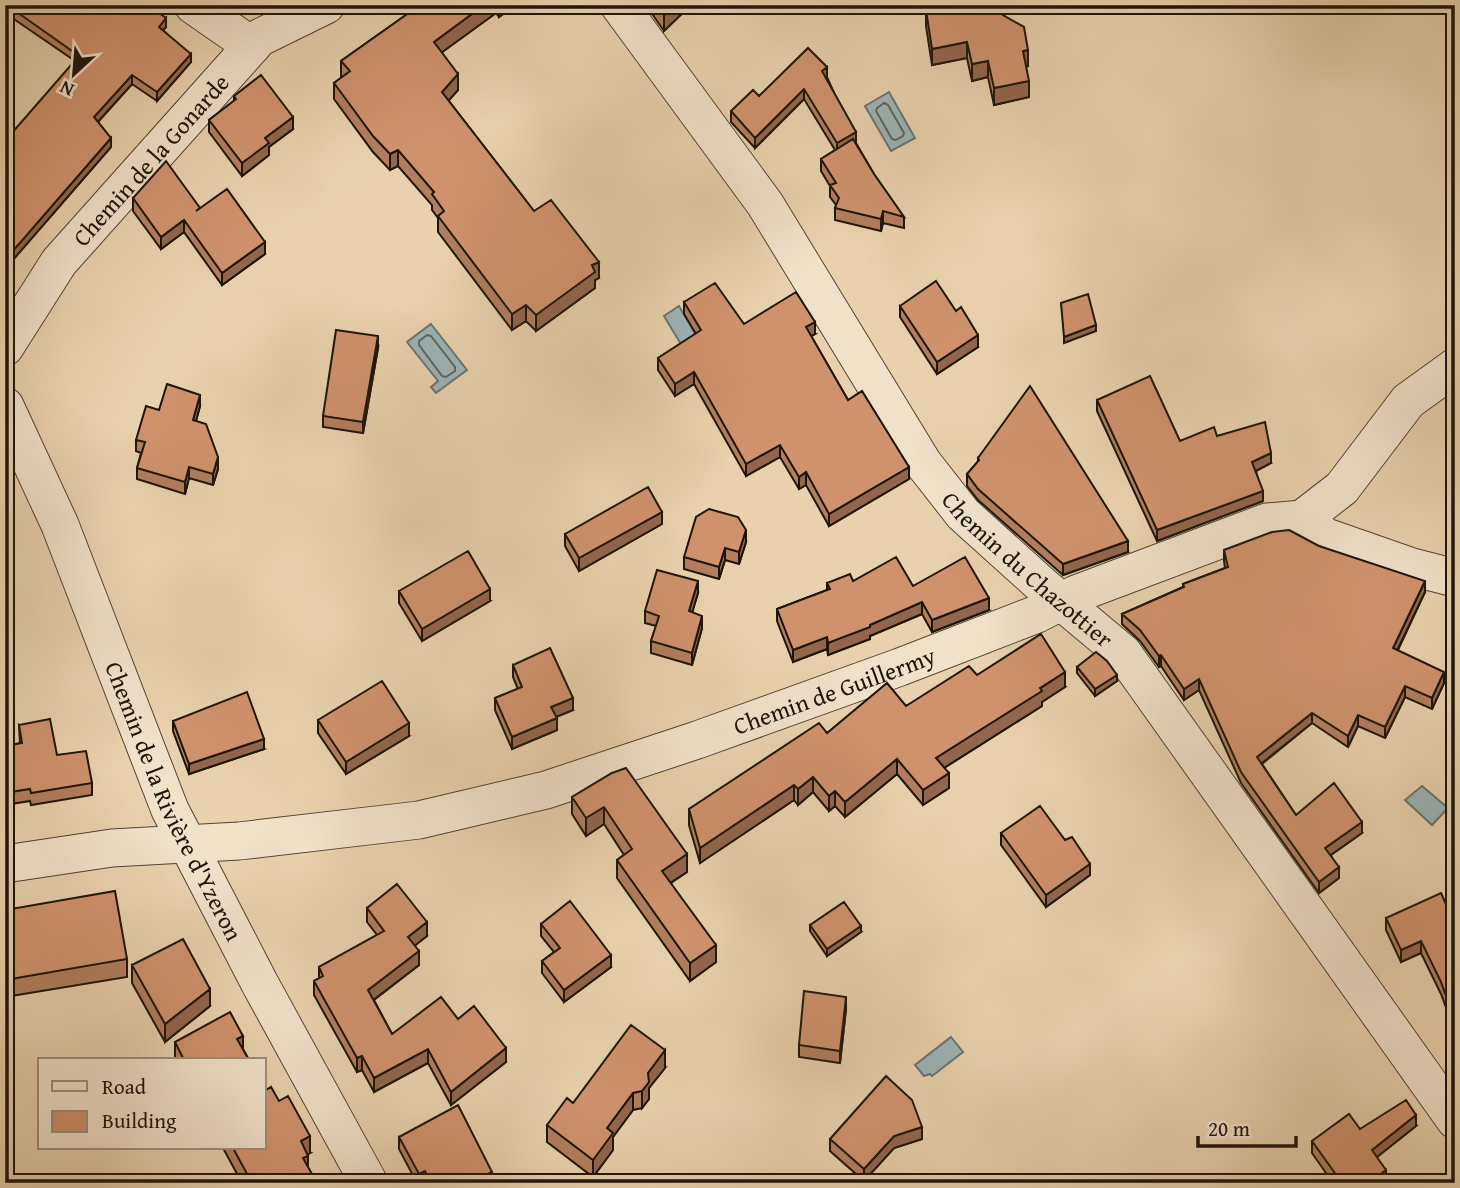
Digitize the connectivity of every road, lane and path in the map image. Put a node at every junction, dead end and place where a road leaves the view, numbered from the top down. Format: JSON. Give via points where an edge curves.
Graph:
{"nodes":[{"id":1,"x":193,"y":5,"type":"edge"},
{"id":2,"x":326,"y":5,"type":"edge"},
{"id":3,"x":619,"y":5,"type":"edge"},
{"id":4,"x":252,"y":46,"type":"junction"},
{"id":5,"x":5,"y":346,"type":"edge"},
{"id":6,"x":1455,"y":367,"type":"edge"},
{"id":7,"x":5,"y":406,"type":"edge"},
{"id":8,"x":1302,"y":519,"type":"junction"},
{"id":9,"x":1455,"y":578,"type":"edge"},
{"id":10,"x":1062,"y":601,"type":"junction"},
{"id":11,"x":190,"y":845,"type":"junction"},
{"id":12,"x":5,"y":864,"type":"edge"},
{"id":13,"x":1455,"y":1121,"type":"edge"},
{"id":14,"x":369,"y":1183,"type":"edge"}],
"edges":[{"from":1,"to":4,"type":"street"},
{"from":2,"to":4,"type":"street","name":"Chemin de la Gonarde","via":[[259,38]]},
{"from":3,"to":10,"type":"street","name":"Chemin du Chazottier","via":[[765,204],[923,463],[963,514]]},
{"from":4,"to":5,"type":"street","name":"Chemin de la Gonarde","via":[[59,262]]},
{"from":6,"to":8,"type":"street","via":[[1408,401],[1342,488]]},
{"from":7,"to":11,"type":"street","name":"Chemin de la Rivière d'Yzeron","via":[[60,525],[170,810]]},
{"from":8,"to":9,"type":"street","via":[[1326,537]]},
{"from":8,"to":10,"type":"street","name":"Chemin de Guillermy","via":[[1266,522]]},
{"from":10,"to":11,"type":"street","name":"Chemin de Guillermy","via":[[900,667],[546,790],[419,820]]},
{"from":10,"to":13,"type":"street","name":"Chemin du Chazottier","via":[[1123,653]]},
{"from":11,"to":12,"type":"street","name":"Chemin de Guillermy","via":[[112,848]]},
{"from":11,"to":14,"type":"street","name":"Chemin de la Rivière d'Yzeron"}]}
